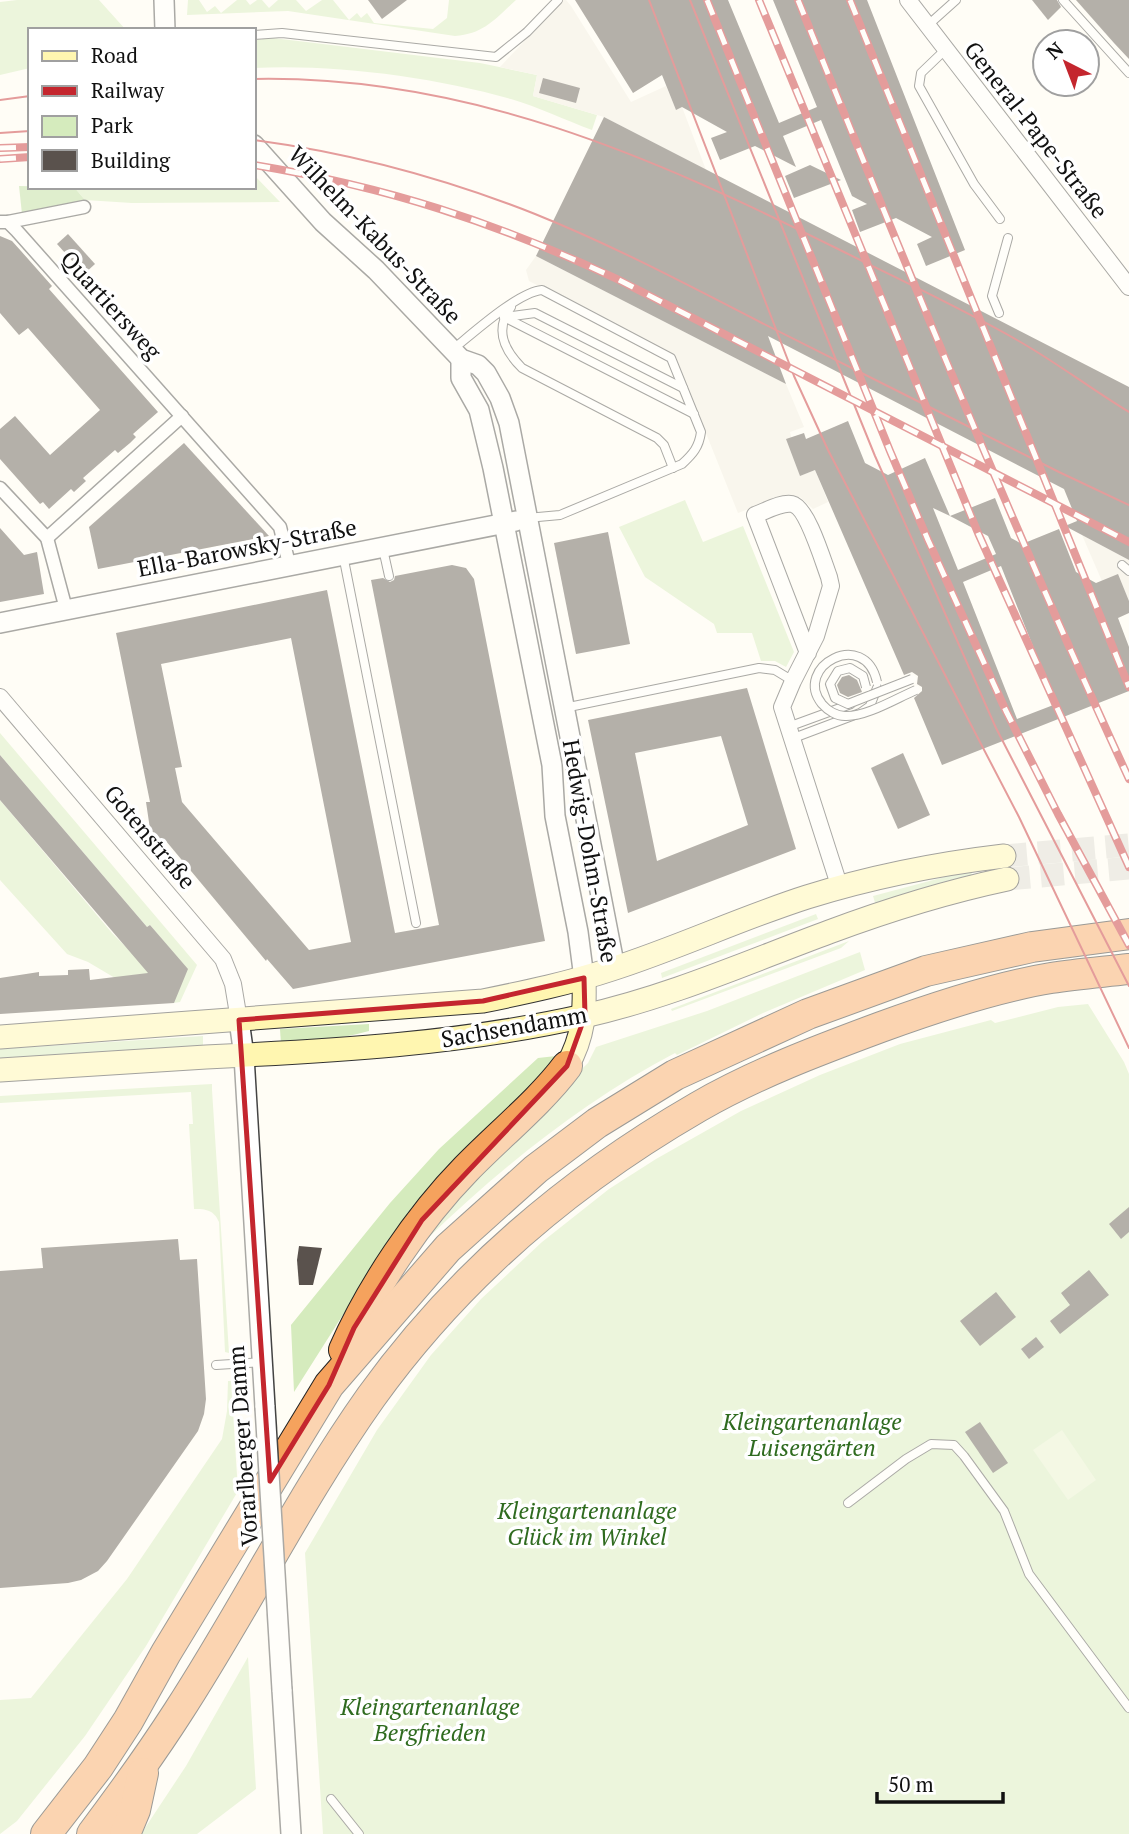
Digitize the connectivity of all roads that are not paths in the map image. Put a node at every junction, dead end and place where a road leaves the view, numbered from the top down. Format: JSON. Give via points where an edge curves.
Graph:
{"nodes":[{"id":1,"x":164,"y":0,"type":"edge"},
{"id":2,"x":558,"y":0,"type":"edge"},
{"id":3,"x":908,"y":0,"type":"edge"},
{"id":4,"x":956,"y":0,"type":"edge"},
{"id":5,"x":1063,"y":0,"type":"edge"},
{"id":6,"x":927,"y":26,"type":"junction"},
{"id":7,"x":165,"y":28,"type":"edge"},
{"id":8,"x":256,"y":35,"type":"edge"},
{"id":9,"x":945,"y":50,"type":"junction"},
{"id":10,"x":1129,"y":73,"type":"edge"},
{"id":11,"x":256,"y":147,"type":"edge"},
{"id":12,"x":84,"y":207,"type":"dead end"},
{"id":13,"x":1000,"y":219,"type":"dead end"},
{"id":14,"x":4,"y":222,"type":"edge"},
{"id":15,"x":1008,"y":239,"type":"dead end"},
{"id":16,"x":1129,"y":287,"type":"edge"},
{"id":17,"x":513,"y":304,"type":"junction"},
{"id":18,"x":999,"y":313,"type":"dead end"},
{"id":19,"x":504,"y":317,"type":"junction"},
{"id":20,"x":489,"y":319,"type":"junction"},
{"id":21,"x":456,"y":354,"type":"junction"},
{"id":22,"x":683,"y":388,"type":"junction"},
{"id":23,"x":694,"y":414,"type":"junction"},
{"id":24,"x":182,"y":416,"type":"junction"},
{"id":25,"x":673,"y":468,"type":"junction"},
{"id":26,"x":0,"y":488,"type":"edge"},
{"id":27,"x":527,"y":518,"type":"junction"},
{"id":28,"x":503,"y":523,"type":"junction"},
{"id":29,"x":47,"y":538,"type":"junction"},
{"id":30,"x":382,"y":546,"type":"junction"},
{"id":31,"x":342,"y":554,"type":"junction"},
{"id":32,"x":289,"y":564,"type":"junction"},
{"id":33,"x":389,"y":576,"type":"dead end"},
{"id":34,"x":66,"y":609,"type":"junction"},
{"id":35,"x":0,"y":623,"type":"edge"},
{"id":36,"x":808,"y":653,"type":"junction"},
{"id":37,"x":912,"y":679,"type":"dead end"},
{"id":38,"x":793,"y":681,"type":"junction"},
{"id":39,"x":916,"y":690,"type":"dead end"},
{"id":40,"x":0,"y":697,"type":"edge"},
{"id":41,"x":564,"y":708,"type":"junction"},
{"id":42,"x":789,"y":733,"type":"junction"},
{"id":43,"x":1004,"y":856,"type":"tunnel mouth"},
{"id":44,"x":1007,"y":879,"type":"tunnel mouth"},
{"id":45,"x":839,"y":888,"type":"junction"},
{"id":46,"x":416,"y":923,"type":"dead end"},
{"id":47,"x":852,"y":924,"type":"junction"},
{"id":48,"x":1129,"y":934,"type":"edge"},
{"id":49,"x":615,"y":968,"type":"junction"},
{"id":50,"x":1129,"y":969,"type":"edge"},
{"id":51,"x":584,"y":978,"type":"junction"},
{"id":52,"x":585,"y":1016,"type":"junction"},
{"id":53,"x":239,"y":1020,"type":"junction"},
{"id":54,"x":0,"y":1037,"type":"edge"},
{"id":55,"x":244,"y":1056,"type":"junction"},
{"id":56,"x":567,"y":1066,"type":"joint"},
{"id":57,"x":0,"y":1070,"type":"edge"},
{"id":58,"x":262,"y":1362,"type":"junction"},
{"id":59,"x":216,"y":1365,"type":"dead end"},
{"id":60,"x":329,"y":1385,"type":"junction"},
{"id":61,"x":848,"y":1503,"type":"dead end"},
{"id":62,"x":1129,"y":1708,"type":"edge"},
{"id":63,"x":144,"y":1762,"type":"junction"},
{"id":64,"x":97,"y":1767,"type":"junction"},
{"id":65,"x":331,"y":1799,"type":"dead end"},
{"id":66,"x":22,"y":1834,"type":"edge"},
{"id":67,"x":46,"y":1834,"type":"edge"},
{"id":68,"x":92,"y":1834,"type":"edge"},
{"id":69,"x":125,"y":1834,"type":"edge"},
{"id":70,"x":291,"y":1834,"type":"edge"},
{"id":71,"x":359,"y":1834,"type":"edge"}],
"edges":[{"from":1,"to":7,"type":"street"},
{"from":2,"to":8,"type":"lane","via":[[496,57],[282,33]]},
{"from":3,"to":6,"type":"street","name":"General-Pape-Straße"},
{"from":4,"to":6,"type":"lane"},
{"from":5,"to":10,"type":"lane"},
{"from":6,"to":9,"type":"street","name":"General-Pape-Straße"},
{"from":9,"to":13,"type":"lane","via":[[921,73],[919,86],[974,184]]},
{"from":9,"to":16,"type":"street","name":"General-Pape-Straße"},
{"from":11,"to":21,"type":"street","name":"Wilhelm-Kabus-Straße","via":[[323,222]]},
{"from":12,"to":14,"type":"street","name":"Quartiersweg"},
{"from":14,"to":24,"type":"street","name":"Quartiersweg"},
{"from":15,"to":18,"type":"lane","via":[[992,296]]},
{"from":17,"to":19,"type":"lane"},
{"from":17,"to":20,"type":"lane"},
{"from":17,"to":22,"type":"lane","via":[[538,290],[561,299],[666,354]]},
{"from":19,"to":20,"type":"lane"},
{"from":19,"to":22,"type":"lane","via":[[535,313]]},
{"from":19,"to":23,"type":"lane"},
{"from":19,"to":25,"type":"lane","via":[[502,337],[507,354],[522,368],[657,438]]},
{"from":20,"to":21,"type":"lane"},
{"from":21,"to":27,"type":"street","name":"Wilhelm-Kabus-Straße","via":[[478,365],[500,398]]},
{"from":21,"to":28,"type":"street","name":"Wilhelm-Kabus-Straße","via":[[461,378],[483,422]]},
{"from":22,"to":23,"type":"lane"},
{"from":23,"to":25,"type":"lane","via":[[701,432],[699,445]]},
{"from":24,"to":29,"type":"street"},
{"from":24,"to":32,"type":"street","name":"Quartiersweg","via":[[280,527]]},
{"from":25,"to":27,"type":"lane","via":[[560,515]]},
{"from":26,"to":29,"type":"street"},
{"from":27,"to":28,"type":"street","name":"Ella-Barowsky-Straße"},
{"from":27,"to":41,"type":"street","name":"Hedwig-Dohm-Straße"},
{"from":28,"to":30,"type":"street","name":"Ella-Barowsky-Straße"},
{"from":28,"to":51,"type":"street","name":"Hedwig-Dohm-Straße","via":[[552,765],[555,816]]},
{"from":29,"to":34,"type":"street"},
{"from":30,"to":31,"type":"street","name":"Ella-Barowsky-Straße"},
{"from":30,"to":33,"type":"lane"},
{"from":31,"to":32,"type":"street","name":"Ella-Barowsky-Straße"},
{"from":31,"to":46,"type":"lane"},
{"from":32,"to":34,"type":"street","name":"Ella-Barowsky-Straße"},
{"from":34,"to":35,"type":"street","name":"Ella-Barowsky-Straße"},
{"from":36,"to":36,"type":"street","via":[[830,577],[804,513],[794,504],[785,504],[755,515]]},
{"from":36,"to":38,"type":"street"},
{"from":37,"to":42,"type":"lane","bridge":true,"via":[[848,704],[835,698],[830,684],[838,671],[850,668],[863,676],[866,687],[862,697],[856,702]]},
{"from":38,"to":41,"type":"lane","via":[[775,670],[759,668]]},
{"from":38,"to":42,"type":"street","via":[[782,708]]},
{"from":39,"to":42,"type":"lane","bridge":true,"via":[[876,708],[846,716],[833,713],[822,705],[816,687],[822,666],[832,658],[847,655],[867,663],[877,682],[874,699],[866,709]]},
{"from":40,"to":53,"type":"street","name":"Gotenstraße","via":[[223,959]]},
{"from":41,"to":49,"type":"street","name":"Hedwig-Dohm-Straße"},
{"from":42,"to":45,"type":"street"},
{"from":43,"to":45,"type":"main road","name":"Sachsendamm","via":[[927,866]]},
{"from":44,"to":47,"type":"main road","name":"Sachsendamm","via":[[947,892]]},
{"from":45,"to":47,"type":"main road"},
{"from":45,"to":49,"type":"main road","name":"Sachsendamm"},
{"from":47,"to":52,"type":"main road","name":"Sachsendamm","via":[[667,994]]},
{"from":48,"to":60,"type":"highway","via":[[1032,947],[926,971],[808,1014],[675,1076],[597,1123],[471,1226]]},
{"from":49,"to":51,"type":"main road","name":"Sachsendamm"},
{"from":49,"to":52,"type":"main road","name":"Hedwig-Dohm-Straße"},
{"from":50,"to":63,"type":"highway","via":[[1049,978],[841,1042],[700,1105],[559,1199],[489,1259],[378,1388]]},
{"from":51,"to":52,"type":"main road","name":"Hedwig-Dohm-Straße"},
{"from":51,"to":53,"type":"main road","name":"Sachsendamm","via":[[483,1000]]},
{"from":52,"to":55,"type":"main road","name":"Sachsendamm","via":[[360,1049]]},
{"from":52,"to":56,"type":"main road"},
{"from":53,"to":54,"type":"main road","name":"Sachsendamm"},
{"from":53,"to":55,"type":"street","name":"Vorarlberger Damm"},
{"from":55,"to":57,"type":"main road","name":"Sachsendamm"},
{"from":55,"to":58,"type":"street","name":"Vorarlberger Damm"},
{"from":56,"to":60,"type":"highway","via":[[422,1220],[354,1328]]},
{"from":58,"to":59,"type":"lane"},
{"from":58,"to":70,"type":"street","name":"Vorarlberger Damm","bridge":true},
{"from":60,"to":64,"type":"highway"},
{"from":61,"to":62,"type":"lane","via":[[931,1444],[954,1445],[1004,1511],[1029,1574]]},
{"from":63,"to":68,"type":"highway"},
{"from":63,"to":69,"type":"highway","via":[[135,1810]]},
{"from":64,"to":66,"type":"highway"},
{"from":64,"to":67,"type":"highway"},
{"from":65,"to":71,"type":"lane"}]}
